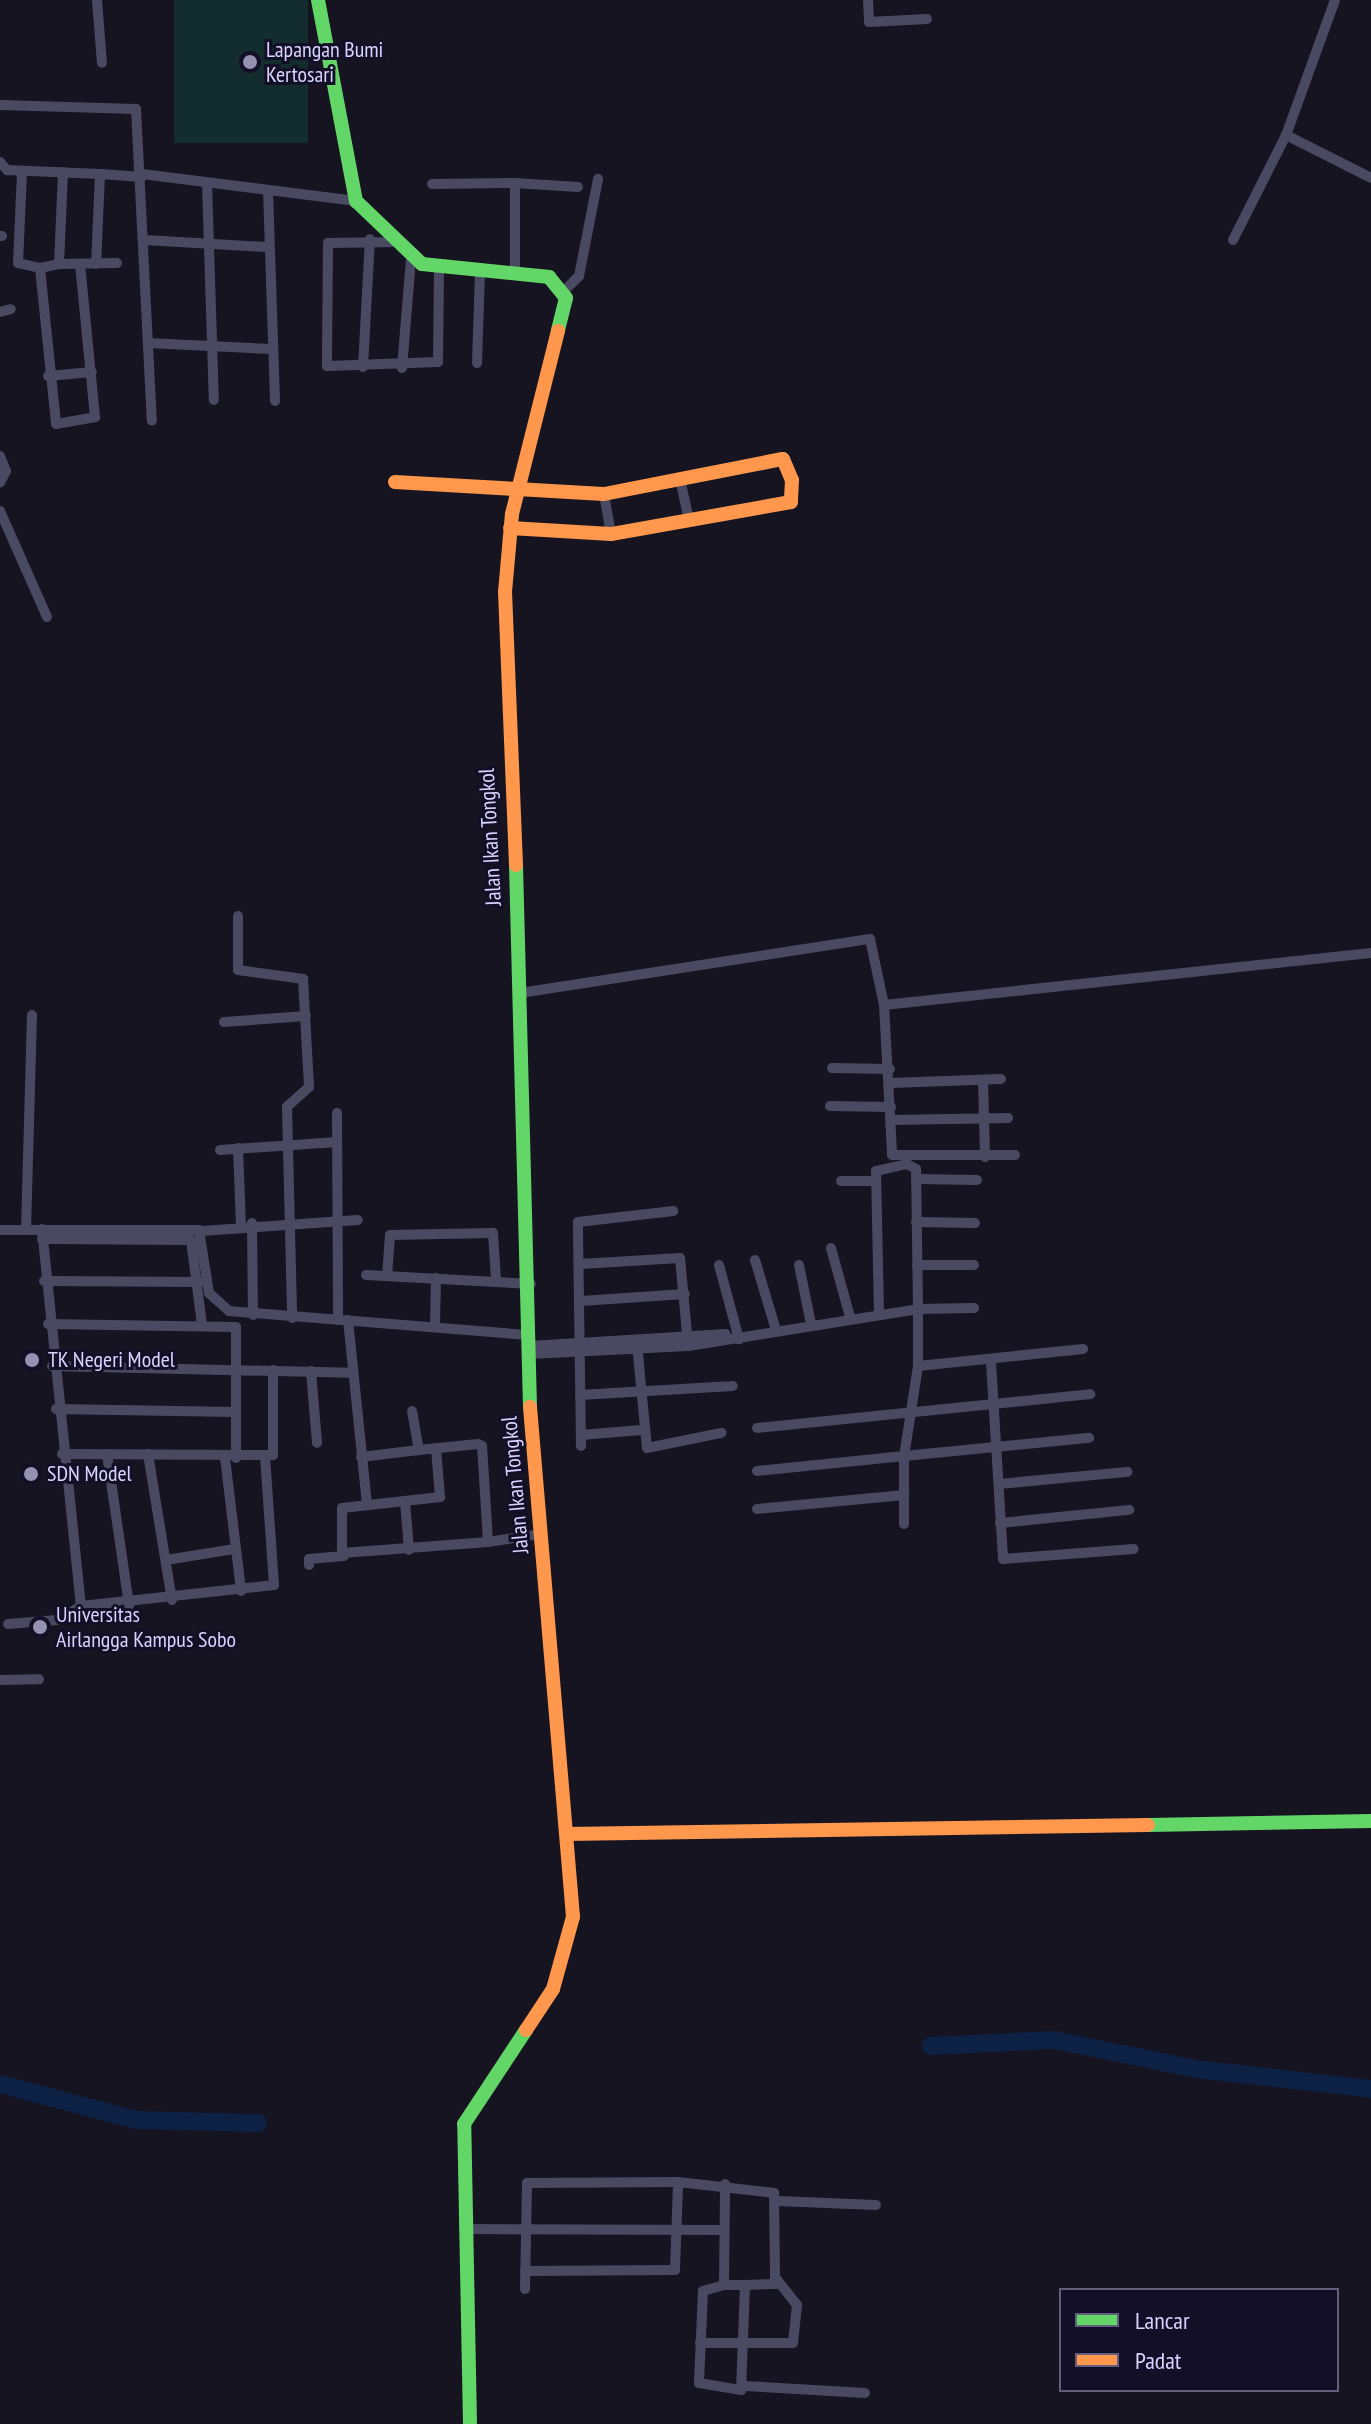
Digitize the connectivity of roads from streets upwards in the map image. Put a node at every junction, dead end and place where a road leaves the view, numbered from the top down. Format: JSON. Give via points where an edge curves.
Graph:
{"nodes":[{"id":1,"x":97,"y":0,"type":"edge"},
{"id":2,"x":318,"y":0,"type":"edge"},
{"id":3,"x":868,"y":0,"type":"edge"},
{"id":4,"x":1335,"y":0,"type":"edge"},
{"id":5,"x":927,"y":19,"type":"dead end"},
{"id":6,"x":102,"y":63,"type":"dead end"},
{"id":7,"x":0,"y":105,"type":"edge"},
{"id":8,"x":1286,"y":135,"type":"junction"},
{"id":9,"x":0,"y":162,"type":"edge"},
{"id":10,"x":22,"y":172,"type":"junction"},
{"id":11,"x":63,"y":172,"type":"junction"},
{"id":12,"x":100,"y":174,"type":"junction"},
{"id":13,"x":142,"y":175,"type":"junction"},
{"id":14,"x":1371,"y":178,"type":"edge"},
{"id":15,"x":598,"y":179,"type":"dead end"},
{"id":16,"x":207,"y":183,"type":"junction"},
{"id":17,"x":515,"y":183,"type":"junction"},
{"id":18,"x":432,"y":184,"type":"dead end"},
{"id":19,"x":578,"y":187,"type":"dead end"},
{"id":20,"x":268,"y":190,"type":"junction"},
{"id":21,"x":356,"y":201,"type":"junction"},
{"id":22,"x":370,"y":239,"type":"junction"},
{"id":23,"x":145,"y":240,"type":"junction"},
{"id":24,"x":1233,"y":240,"type":"dead end"},
{"id":25,"x":395,"y":242,"type":"junction"},
{"id":26,"x":207,"y":244,"type":"junction"},
{"id":27,"x":268,"y":247,"type":"junction"},
{"id":28,"x":411,"y":258,"type":"junction"},
{"id":29,"x":117,"y":263,"type":"dead end"},
{"id":30,"x":59,"y":264,"type":"junction"},
{"id":31,"x":80,"y":264,"type":"junction"},
{"id":32,"x":96,"y":264,"type":"junction"},
{"id":33,"x":40,"y":268,"type":"junction"},
{"id":34,"x":439,"y":270,"type":"junction"},
{"id":35,"x":480,"y":273,"type":"junction"},
{"id":36,"x":515,"y":273,"type":"junction"},
{"id":37,"x":565,"y":290,"type":"junction"},
{"id":38,"x":148,"y":343,"type":"junction"},
{"id":39,"x":211,"y":345,"type":"junction"},
{"id":40,"x":272,"y":349,"type":"junction"},
{"id":41,"x":477,"y":363,"type":"dead end"},
{"id":42,"x":363,"y":367,"type":"junction"},
{"id":43,"x":402,"y":368,"type":"junction"},
{"id":44,"x":92,"y":372,"type":"junction"},
{"id":45,"x":48,"y":376,"type":"junction"},
{"id":46,"x":214,"y":400,"type":"dead end"},
{"id":47,"x":275,"y":401,"type":"dead end"},
{"id":48,"x":152,"y":421,"type":"dead end"},
{"id":49,"x":0,"y":456,"type":"edge"},
{"id":50,"x":680,"y":479,"type":"junction"},
{"id":51,"x":395,"y":482,"type":"dead end"},
{"id":52,"x":0,"y":483,"type":"edge"},
{"id":53,"x":519,"y":486,"type":"junction"},
{"id":54,"x":604,"y":494,"type":"junction"},
{"id":55,"x":0,"y":511,"type":"edge"},
{"id":56,"x":689,"y":520,"type":"junction"},
{"id":57,"x":510,"y":528,"type":"junction"},
{"id":58,"x":611,"y":534,"type":"junction"},
{"id":59,"x":47,"y":617,"type":"dead end"},
{"id":60,"x":238,"y":916,"type":"dead end"},
{"id":61,"x":1371,"y":953,"type":"edge"},
{"id":62,"x":520,"y":993,"type":"junction"},
{"id":63,"x":884,"y":1005,"type":"junction"},
{"id":64,"x":32,"y":1015,"type":"dead end"},
{"id":65,"x":306,"y":1016,"type":"junction"},
{"id":66,"x":224,"y":1022,"type":"dead end"},
{"id":67,"x":832,"y":1068,"type":"dead end"},
{"id":68,"x":890,"y":1069,"type":"junction"},
{"id":69,"x":1001,"y":1079,"type":"dead end"},
{"id":70,"x":983,"y":1080,"type":"junction"},
{"id":71,"x":891,"y":1083,"type":"junction"},
{"id":72,"x":830,"y":1106,"type":"dead end"},
{"id":73,"x":891,"y":1107,"type":"junction"},
{"id":74,"x":337,"y":1113,"type":"dead end"},
{"id":75,"x":985,"y":1118,"type":"junction"},
{"id":76,"x":1008,"y":1118,"type":"dead end"},
{"id":77,"x":891,"y":1120,"type":"junction"},
{"id":78,"x":337,"y":1142,"type":"junction"},
{"id":79,"x":291,"y":1145,"type":"junction"},
{"id":80,"x":238,"y":1148,"type":"junction"},
{"id":81,"x":220,"y":1150,"type":"dead end"},
{"id":82,"x":1015,"y":1155,"type":"dead end"},
{"id":83,"x":985,"y":1157,"type":"junction"},
{"id":84,"x":916,"y":1179,"type":"junction"},
{"id":85,"x":977,"y":1180,"type":"dead end"},
{"id":86,"x":841,"y":1181,"type":"dead end"},
{"id":87,"x":876,"y":1181,"type":"junction"},
{"id":88,"x":673,"y":1211,"type":"dead end"},
{"id":89,"x":358,"y":1220,"type":"dead end"},
{"id":90,"x":337,"y":1221,"type":"junction"},
{"id":91,"x":916,"y":1222,"type":"junction"},
{"id":92,"x":293,"y":1223,"type":"junction"},
{"id":93,"x":975,"y":1223,"type":"dead end"},
{"id":94,"x":246,"y":1224,"type":"junction"},
{"id":95,"x":0,"y":1230,"type":"edge"},
{"id":96,"x":26,"y":1230,"type":"junction"},
{"id":97,"x":201,"y":1231,"type":"junction"},
{"id":98,"x":42,"y":1234,"type":"junction"},
{"id":99,"x":831,"y":1248,"type":"dead end"},
{"id":100,"x":755,"y":1260,"type":"dead end"},
{"id":101,"x":580,"y":1264,"type":"junction"},
{"id":102,"x":719,"y":1265,"type":"dead end"},
{"id":103,"x":799,"y":1265,"type":"dead end"},
{"id":104,"x":917,"y":1265,"type":"junction"},
{"id":105,"x":974,"y":1265,"type":"dead end"},
{"id":106,"x":366,"y":1275,"type":"dead end"},
{"id":107,"x":387,"y":1276,"type":"junction"},
{"id":108,"x":436,"y":1278,"type":"junction"},
{"id":109,"x":496,"y":1279,"type":"junction"},
{"id":110,"x":44,"y":1281,"type":"junction"},
{"id":111,"x":199,"y":1282,"type":"junction"},
{"id":112,"x":531,"y":1284,"type":"junction"},
{"id":113,"x":685,"y":1294,"type":"junction"},
{"id":114,"x":581,"y":1301,"type":"junction"},
{"id":115,"x":974,"y":1308,"type":"dead end"},
{"id":116,"x":918,"y":1309,"type":"junction"},
{"id":117,"x":879,"y":1312,"type":"junction"},
{"id":118,"x":253,"y":1315,"type":"junction"},
{"id":119,"x":850,"y":1317,"type":"junction"},
{"id":120,"x":292,"y":1318,"type":"junction"},
{"id":121,"x":343,"y":1320,"type":"junction"},
{"id":122,"x":48,"y":1324,"type":"junction"},
{"id":123,"x":811,"y":1324,"type":"junction"},
{"id":124,"x":202,"y":1325,"type":"junction"},
{"id":125,"x":435,"y":1325,"type":"junction"},
{"id":126,"x":776,"y":1330,"type":"junction"},
{"id":127,"x":742,"y":1337,"type":"junction"},
{"id":128,"x":688,"y":1341,"type":"junction"},
{"id":129,"x":530,"y":1345,"type":"junction"},
{"id":130,"x":637,"y":1345,"type":"junction"},
{"id":131,"x":580,"y":1349,"type":"junction"},
{"id":132,"x":1083,"y":1349,"type":"dead end"},
{"id":133,"x":991,"y":1362,"type":"junction"},
{"id":134,"x":52,"y":1366,"type":"junction"},
{"id":135,"x":918,"y":1366,"type":"junction"},
{"id":136,"x":235,"y":1369,"type":"junction"},
{"id":137,"x":273,"y":1370,"type":"junction"},
{"id":138,"x":311,"y":1371,"type":"junction"},
{"id":139,"x":351,"y":1373,"type":"junction"},
{"id":140,"x":733,"y":1386,"type":"dead end"},
{"id":141,"x":642,"y":1392,"type":"junction"},
{"id":142,"x":1090,"y":1394,"type":"dead end"},
{"id":143,"x":580,"y":1395,"type":"junction"},
{"id":144,"x":994,"y":1404,"type":"junction"},
{"id":145,"x":56,"y":1409,"type":"junction"},
{"id":146,"x":412,"y":1411,"type":"dead end"},
{"id":147,"x":907,"y":1411,"type":"junction"},
{"id":148,"x":235,"y":1412,"type":"junction"},
{"id":149,"x":757,"y":1428,"type":"dead end"},
{"id":150,"x":642,"y":1430,"type":"junction"},
{"id":151,"x":721,"y":1433,"type":"dead end"},
{"id":152,"x":1089,"y":1438,"type":"dead end"},
{"id":153,"x":317,"y":1443,"type":"dead end"},
{"id":154,"x":997,"y":1446,"type":"junction"},
{"id":155,"x":436,"y":1448,"type":"junction"},
{"id":156,"x":419,"y":1450,"type":"junction"},
{"id":157,"x":62,"y":1454,"type":"junction"},
{"id":158,"x":107,"y":1454,"type":"junction"},
{"id":159,"x":148,"y":1454,"type":"junction"},
{"id":160,"x":904,"y":1456,"type":"junction"},
{"id":161,"x":265,"y":1457,"type":"junction"},
{"id":162,"x":361,"y":1457,"type":"junction"},
{"id":163,"x":230,"y":1458,"type":"junction"},
{"id":164,"x":757,"y":1471,"type":"dead end"},
{"id":165,"x":1127,"y":1472,"type":"dead end"},
{"id":166,"x":999,"y":1484,"type":"junction"},
{"id":167,"x":904,"y":1495,"type":"junction"},
{"id":168,"x":405,"y":1502,"type":"junction"},
{"id":169,"x":367,"y":1505,"type":"junction"},
{"id":170,"x":757,"y":1509,"type":"dead end"},
{"id":171,"x":1129,"y":1510,"type":"dead end"},
{"id":172,"x":1000,"y":1523,"type":"junction"},
{"id":173,"x":904,"y":1524,"type":"dead end"},
{"id":174,"x":540,"y":1534,"type":"junction"},
{"id":175,"x":488,"y":1542,"type":"junction"},
{"id":176,"x":235,"y":1549,"type":"junction"},
{"id":177,"x":1134,"y":1549,"type":"dead end"},
{"id":178,"x":409,"y":1550,"type":"junction"},
{"id":179,"x":344,"y":1556,"type":"junction"},
{"id":180,"x":166,"y":1560,"type":"junction"},
{"id":181,"x":309,"y":1565,"type":"dead end"},
{"id":182,"x":241,"y":1591,"type":"junction"},
{"id":183,"x":172,"y":1600,"type":"junction"},
{"id":184,"x":129,"y":1605,"type":"junction"},
{"id":185,"x":81,"y":1606,"type":"junction"},
{"id":186,"x":8,"y":1624,"type":"dead end"},
{"id":187,"x":39,"y":1679,"type":"dead end"},
{"id":188,"x":0,"y":1680,"type":"edge"},
{"id":189,"x":1371,"y":1821,"type":"edge"},
{"id":190,"x":567,"y":1834,"type":"junction"},
{"id":191,"x":678,"y":2182,"type":"junction"},
{"id":192,"x":725,"y":2184,"type":"junction"},
{"id":193,"x":777,"y":2201,"type":"junction"},
{"id":194,"x":876,"y":2205,"type":"dead end"},
{"id":195,"x":525,"y":2226,"type":"junction"},
{"id":196,"x":464,"y":2229,"type":"junction"},
{"id":197,"x":678,"y":2229,"type":"junction"},
{"id":198,"x":723,"y":2230,"type":"junction"},
{"id":199,"x":525,"y":2271,"type":"junction"},
{"id":200,"x":778,"y":2284,"type":"junction"},
{"id":201,"x":724,"y":2285,"type":"junction"},
{"id":202,"x":745,"y":2285,"type":"junction"},
{"id":203,"x":525,"y":2289,"type":"dead end"},
{"id":204,"x":700,"y":2343,"type":"junction"},
{"id":205,"x":746,"y":2344,"type":"junction"},
{"id":206,"x":745,"y":2386,"type":"junction"},
{"id":207,"x":865,"y":2393,"type":"dead end"},
{"id":208,"x":470,"y":2424,"type":"edge"}],
"edges":[{"from":1,"to":6,"type":"street"},
{"from":2,"to":21,"type":"street"},
{"from":3,"to":5,"type":"street","via":[[869,22]]},
{"from":4,"to":8,"type":"street"},
{"from":7,"to":13,"type":"street","via":[[133,106]]},
{"from":8,"to":14,"type":"street"},
{"from":8,"to":24,"type":"street"},
{"from":9,"to":10,"type":"street"},
{"from":10,"to":11,"type":"street"},
{"from":10,"to":33,"type":"street","via":[[18,263]]},
{"from":11,"to":12,"type":"street"},
{"from":11,"to":30,"type":"street"},
{"from":12,"to":13,"type":"street"},
{"from":12,"to":32,"type":"street"},
{"from":13,"to":16,"type":"street"},
{"from":13,"to":23,"type":"street"},
{"from":15,"to":37,"type":"street","via":[[579,276]]},
{"from":16,"to":20,"type":"street"},
{"from":16,"to":26,"type":"street"},
{"from":17,"to":18,"type":"street"},
{"from":17,"to":19,"type":"street"},
{"from":17,"to":36,"type":"street"},
{"from":20,"to":21,"type":"street"},
{"from":20,"to":27,"type":"street"},
{"from":21,"to":25,"type":"street"},
{"from":22,"to":25,"type":"street"},
{"from":22,"to":42,"type":"street"},
{"from":22,"to":42,"type":"street","via":[[328,243],[323,358],[327,366]]},
{"from":23,"to":26,"type":"street"},
{"from":23,"to":38,"type":"street"},
{"from":25,"to":28,"type":"street"},
{"from":26,"to":27,"type":"street"},
{"from":26,"to":39,"type":"street"},
{"from":27,"to":40,"type":"street"},
{"from":28,"to":34,"type":"street"},
{"from":28,"to":43,"type":"street"},
{"from":29,"to":32,"type":"street"},
{"from":30,"to":31,"type":"street"},
{"from":30,"to":33,"type":"street"},
{"from":31,"to":32,"type":"street"},
{"from":31,"to":44,"type":"street"},
{"from":33,"to":45,"type":"street"},
{"from":34,"to":35,"type":"street"},
{"from":34,"to":43,"type":"street","via":[[438,362]]},
{"from":35,"to":36,"type":"street"},
{"from":35,"to":41,"type":"street"},
{"from":36,"to":37,"type":"street","via":[[549,277]]},
{"from":37,"to":53,"type":"street","name":"Jalan Ikan Tongkol"},
{"from":38,"to":39,"type":"street"},
{"from":38,"to":48,"type":"street"},
{"from":39,"to":40,"type":"street"},
{"from":39,"to":46,"type":"street"},
{"from":40,"to":47,"type":"street"},
{"from":42,"to":43,"type":"street"},
{"from":44,"to":45,"type":"street"},
{"from":44,"to":45,"type":"street","via":[[95,417],[56,424]]},
{"from":49,"to":52,"type":"street","via":[[6,471]]},
{"from":50,"to":54,"type":"street"},
{"from":50,"to":56,"type":"street"},
{"from":50,"to":56,"type":"street","via":[[783,459],[790,467],[791,502]]},
{"from":51,"to":53,"type":"street"},
{"from":53,"to":54,"type":"street"},
{"from":53,"to":57,"type":"street","name":"Jalan Ikan Tongkol"},
{"from":54,"to":58,"type":"street"},
{"from":55,"to":59,"type":"street"},
{"from":56,"to":58,"type":"street"},
{"from":57,"to":58,"type":"street"},
{"from":57,"to":62,"type":"street","name":"Jalan Ikan Tongkol","via":[[506,678]]},
{"from":60,"to":65,"type":"street","via":[[238,970],[300,975]]},
{"from":61,"to":63,"type":"street"},
{"from":62,"to":63,"type":"street","via":[[870,939]]},
{"from":62,"to":112,"type":"street","name":"Jalan Ikan Tongkol"},
{"from":63,"to":68,"type":"street"},
{"from":64,"to":96,"type":"street"},
{"from":65,"to":66,"type":"street"},
{"from":65,"to":79,"type":"street","via":[[309,1087],[288,1098]]},
{"from":67,"to":68,"type":"street"},
{"from":68,"to":71,"type":"street"},
{"from":69,"to":70,"type":"street"},
{"from":70,"to":71,"type":"street"},
{"from":70,"to":75,"type":"street"},
{"from":71,"to":73,"type":"street"},
{"from":72,"to":73,"type":"street"},
{"from":73,"to":77,"type":"street"},
{"from":74,"to":78,"type":"street"},
{"from":75,"to":76,"type":"street"},
{"from":75,"to":77,"type":"street"},
{"from":75,"to":83,"type":"street"},
{"from":77,"to":83,"type":"street","via":[[894,1157]]},
{"from":78,"to":79,"type":"street"},
{"from":78,"to":90,"type":"street"},
{"from":79,"to":80,"type":"street"},
{"from":79,"to":92,"type":"street"},
{"from":80,"to":81,"type":"street"},
{"from":80,"to":94,"type":"street"},
{"from":82,"to":83,"type":"street"},
{"from":84,"to":85,"type":"street"},
{"from":84,"to":87,"type":"street","via":[[913,1165],[892,1163],[878,1167]]},
{"from":84,"to":91,"type":"street"},
{"from":86,"to":87,"type":"street"},
{"from":87,"to":117,"type":"street"},
{"from":88,"to":101,"type":"street","via":[[580,1218]]},
{"from":89,"to":90,"type":"street"},
{"from":90,"to":92,"type":"street"},
{"from":90,"to":121,"type":"street"},
{"from":91,"to":93,"type":"street"},
{"from":91,"to":104,"type":"street"},
{"from":92,"to":94,"type":"street"},
{"from":92,"to":120,"type":"street"},
{"from":94,"to":97,"type":"street"},
{"from":94,"to":118,"type":"street"},
{"from":95,"to":96,"type":"street"},
{"from":96,"to":98,"type":"street"},
{"from":97,"to":98,"type":"street"},
{"from":97,"to":118,"type":"street","via":[[212,1300]]},
{"from":98,"to":110,"type":"street"},
{"from":98,"to":111,"type":"street","via":[[191,1240]]},
{"from":99,"to":119,"type":"street"},
{"from":100,"to":126,"type":"street"},
{"from":101,"to":113,"type":"street","via":[[677,1257]]},
{"from":101,"to":114,"type":"street"},
{"from":102,"to":127,"type":"street"},
{"from":103,"to":123,"type":"street"},
{"from":104,"to":105,"type":"street"},
{"from":104,"to":116,"type":"street"},
{"from":106,"to":107,"type":"street"},
{"from":107,"to":108,"type":"street"},
{"from":107,"to":109,"type":"street","via":[[390,1235],[493,1233]]},
{"from":108,"to":109,"type":"street"},
{"from":108,"to":125,"type":"street"},
{"from":109,"to":112,"type":"street"},
{"from":110,"to":111,"type":"street"},
{"from":110,"to":122,"type":"street"},
{"from":111,"to":124,"type":"street"},
{"from":112,"to":129,"type":"street","name":"Jalan Ikan Tongkol"},
{"from":113,"to":114,"type":"street"},
{"from":113,"to":128,"type":"street"},
{"from":114,"to":131,"type":"street"},
{"from":115,"to":116,"type":"street"},
{"from":116,"to":117,"type":"street"},
{"from":116,"to":135,"type":"street"},
{"from":117,"to":119,"type":"street"},
{"from":118,"to":120,"type":"street"},
{"from":119,"to":123,"type":"street"},
{"from":120,"to":121,"type":"street"},
{"from":121,"to":125,"type":"street"},
{"from":121,"to":139,"type":"street"},
{"from":122,"to":124,"type":"street"},
{"from":122,"to":134,"type":"street"},
{"from":123,"to":126,"type":"street"},
{"from":124,"to":136,"type":"street","via":[[236,1327]]},
{"from":125,"to":129,"type":"street"},
{"from":126,"to":127,"type":"street"},
{"from":127,"to":128,"type":"street"},
{"from":128,"to":130,"type":"street"},
{"from":129,"to":131,"type":"street"},
{"from":129,"to":174,"type":"street","name":"Jalan Ikan Tongkol"},
{"from":130,"to":131,"type":"street"},
{"from":130,"to":141,"type":"street"},
{"from":131,"to":143,"type":"street"},
{"from":132,"to":133,"type":"street"},
{"from":133,"to":135,"type":"street"},
{"from":133,"to":144,"type":"street"},
{"from":134,"to":136,"type":"street"},
{"from":134,"to":145,"type":"street"},
{"from":135,"to":147,"type":"street"},
{"from":136,"to":137,"type":"street"},
{"from":136,"to":148,"type":"street"},
{"from":137,"to":138,"type":"street"},
{"from":137,"to":161,"type":"street","via":[[278,1449]]},
{"from":138,"to":139,"type":"street"},
{"from":138,"to":153,"type":"street"},
{"from":139,"to":162,"type":"street"},
{"from":140,"to":141,"type":"street"},
{"from":141,"to":143,"type":"street"},
{"from":141,"to":150,"type":"street"},
{"from":142,"to":144,"type":"street"},
{"from":143,"to":150,"type":"street","via":[[581,1441]]},
{"from":144,"to":147,"type":"street"},
{"from":144,"to":154,"type":"street"},
{"from":145,"to":148,"type":"street"},
{"from":145,"to":157,"type":"street"},
{"from":146,"to":156,"type":"street"},
{"from":147,"to":149,"type":"street"},
{"from":147,"to":160,"type":"street"},
{"from":148,"to":163,"type":"street"},
{"from":150,"to":151,"type":"street","via":[[650,1450]]},
{"from":152,"to":154,"type":"street"},
{"from":154,"to":160,"type":"street"},
{"from":154,"to":166,"type":"street"},
{"from":155,"to":156,"type":"street"},
{"from":155,"to":168,"type":"street","via":[[442,1496]]},
{"from":155,"to":175,"type":"street","via":[[482,1446]]},
{"from":156,"to":162,"type":"street"},
{"from":157,"to":158,"type":"street"},
{"from":157,"to":185,"type":"street"},
{"from":158,"to":159,"type":"street"},
{"from":158,"to":184,"type":"street"},
{"from":159,"to":163,"type":"street"},
{"from":159,"to":180,"type":"street"},
{"from":160,"to":164,"type":"street"},
{"from":160,"to":167,"type":"street"},
{"from":161,"to":163,"type":"street"},
{"from":161,"to":182,"type":"street","via":[[277,1580]]},
{"from":162,"to":169,"type":"street"},
{"from":163,"to":176,"type":"street"},
{"from":165,"to":166,"type":"street"},
{"from":166,"to":172,"type":"street"},
{"from":167,"to":170,"type":"street"},
{"from":167,"to":173,"type":"street"},
{"from":168,"to":169,"type":"street"},
{"from":168,"to":178,"type":"street"},
{"from":169,"to":179,"type":"street","via":[[339,1510]]},
{"from":171,"to":172,"type":"street"},
{"from":172,"to":177,"type":"street","via":[[1008,1561]]},
{"from":174,"to":175,"type":"street"},
{"from":174,"to":190,"type":"street","name":"Jalan Ikan Tongkol"},
{"from":175,"to":178,"type":"street"},
{"from":176,"to":180,"type":"street"},
{"from":176,"to":182,"type":"street"},
{"from":178,"to":179,"type":"street"},
{"from":179,"to":181,"type":"street","via":[[309,1559]]},
{"from":180,"to":183,"type":"street"},
{"from":182,"to":183,"type":"street"},
{"from":183,"to":184,"type":"street"},
{"from":184,"to":185,"type":"street"},
{"from":185,"to":186,"type":"street","via":[[58,1620]]},
{"from":187,"to":188,"type":"street"},
{"from":189,"to":190,"type":"street"},
{"from":190,"to":196,"type":"street","name":"Jalan Ikan Tongkol","via":[[569,1949],[559,1978],[464,2124]]},
{"from":191,"to":192,"type":"street"},
{"from":191,"to":195,"type":"street","via":[[527,2183]]},
{"from":191,"to":197,"type":"street"},
{"from":192,"to":193,"type":"street","via":[[771,2192]]},
{"from":192,"to":198,"type":"street"},
{"from":193,"to":194,"type":"street"},
{"from":193,"to":200,"type":"street"},
{"from":195,"to":196,"type":"street"},
{"from":195,"to":197,"type":"street"},
{"from":195,"to":199,"type":"street"},
{"from":196,"to":208,"type":"street"},
{"from":197,"to":198,"type":"street"},
{"from":197,"to":199,"type":"street","via":[[678,2267],[671,2271]]},
{"from":198,"to":201,"type":"street"},
{"from":199,"to":203,"type":"street"},
{"from":200,"to":202,"type":"street"},
{"from":200,"to":205,"type":"street","via":[[797,2305],[793,2343]]},
{"from":201,"to":202,"type":"street"},
{"from":201,"to":204,"type":"street","via":[[703,2291]]},
{"from":202,"to":205,"type":"street"},
{"from":204,"to":205,"type":"street"},
{"from":204,"to":206,"type":"street","via":[[700,2385]]},
{"from":205,"to":206,"type":"street"},
{"from":206,"to":207,"type":"street"}]}
